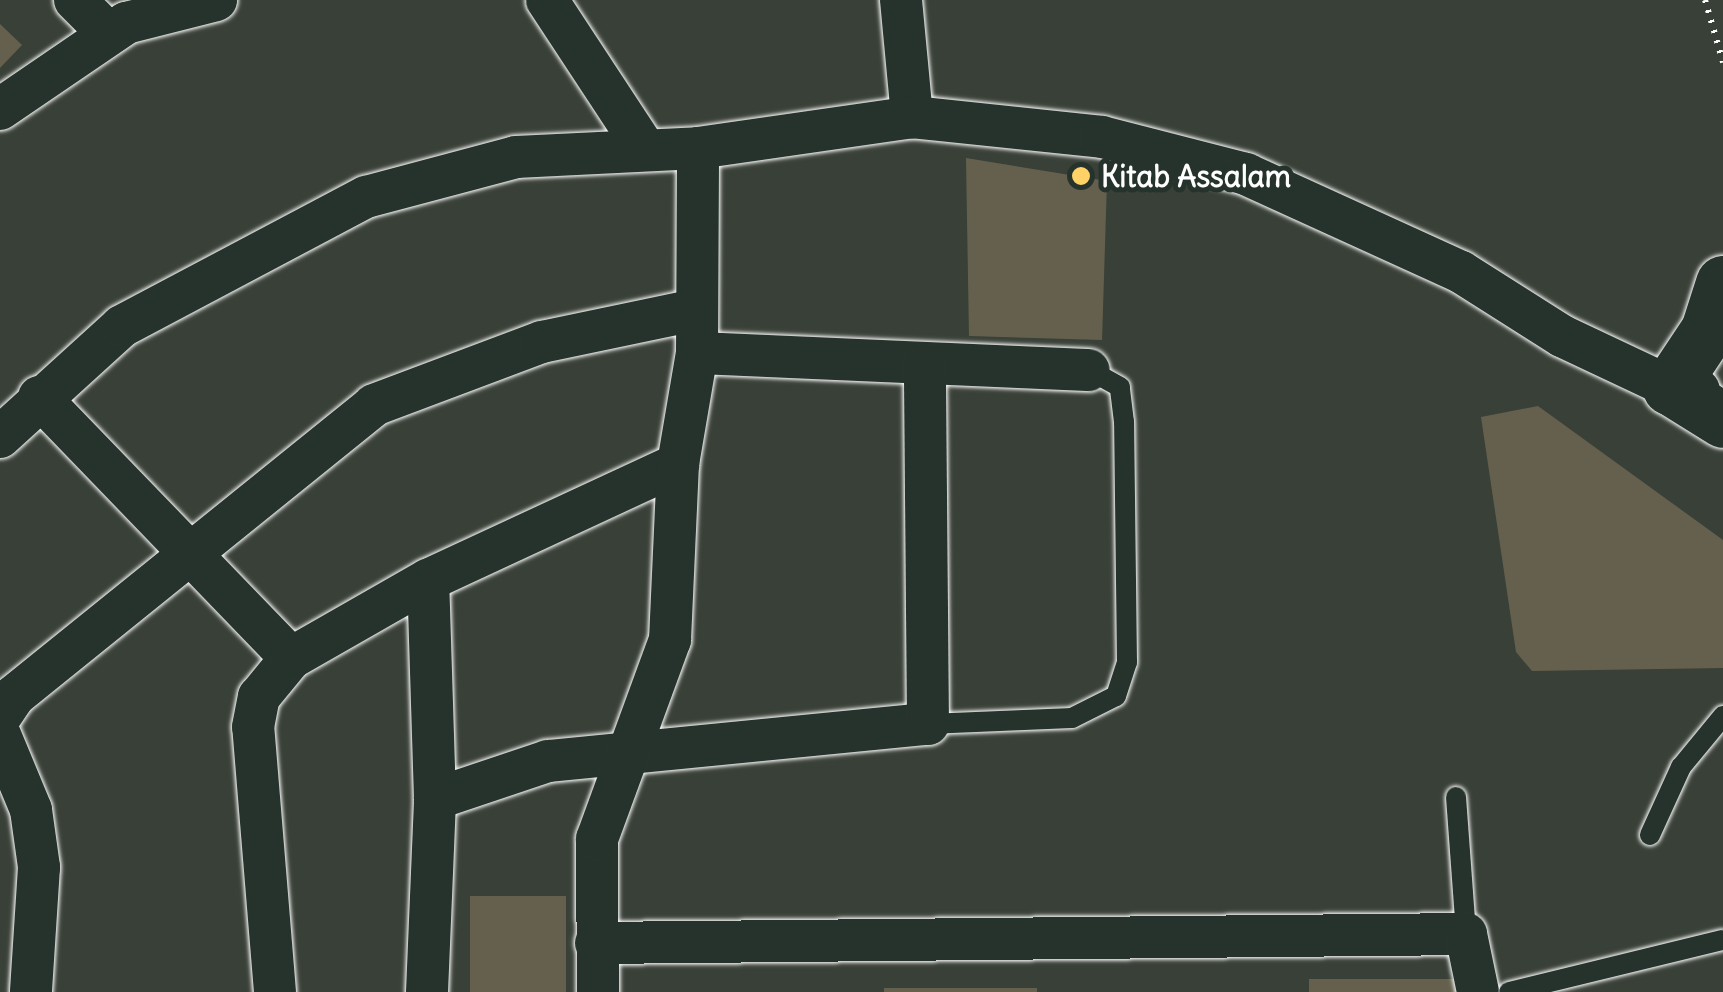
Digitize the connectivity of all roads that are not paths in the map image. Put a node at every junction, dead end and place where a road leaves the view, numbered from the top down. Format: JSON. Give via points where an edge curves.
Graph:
{"nodes":[{"id":1,"x":75,"y":0,"type":"edge"},
{"id":2,"x":216,"y":0,"type":"edge"},
{"id":3,"x":547,"y":0,"type":"edge"},
{"id":4,"x":901,"y":0,"type":"edge"},
{"id":5,"x":109,"y":34,"type":"junction"},
{"id":6,"x":0,"y":108,"type":"edge"},
{"id":7,"x":912,"y":117,"type":"junction"},
{"id":8,"x":698,"y":148,"type":"junction"},
{"id":9,"x":645,"y":149,"type":"junction"},
{"id":10,"x":1723,"y":283,"type":"edge"},
{"id":11,"x":695,"y":310,"type":"junction"},
{"id":12,"x":697,"y":353,"type":"junction"},
{"id":13,"x":925,"y":366,"type":"junction"},
{"id":14,"x":1089,"y":370,"type":"joint"},
{"id":15,"x":39,"y":396,"type":"junction"},
{"id":16,"x":1711,"y":396,"type":"edge"},
{"id":17,"x":0,"y":437,"type":"edge"},
{"id":18,"x":678,"y":464,"type":"junction"},
{"id":19,"x":194,"y":548,"type":"junction"},
{"id":20,"x":428,"y":580,"type":"junction"},
{"id":21,"x":291,"y":658,"type":"junction"},
{"id":22,"x":1723,"y":716,"type":"edge"},
{"id":23,"x":0,"y":718,"type":"edge"},
{"id":24,"x":928,"y":724,"type":"junction"},
{"id":25,"x":0,"y":734,"type":"edge"},
{"id":26,"x":625,"y":752,"type":"junction"},
{"id":27,"x":1456,"y":797,"type":"dead end"},
{"id":28,"x":434,"y":800,"type":"junction"},
{"id":29,"x":1650,"y":834,"type":"dead end"},
{"id":30,"x":1466,"y":934,"type":"junction"},
{"id":31,"x":1723,"y":940,"type":"edge"},
{"id":32,"x":596,"y":943,"type":"junction"},
{"id":33,"x":31,"y":992,"type":"edge"},
{"id":34,"x":275,"y":992,"type":"edge"},
{"id":35,"x":427,"y":992,"type":"edge"},
{"id":36,"x":598,"y":992,"type":"edge"},
{"id":37,"x":1478,"y":992,"type":"edge"},
{"id":38,"x":1509,"y":992,"type":"edge"}],
"edges":[{"from":1,"to":5,"type":"street"},
{"from":2,"to":5,"type":"street"},
{"from":3,"to":9,"type":"street"},
{"from":4,"to":7,"type":"street"},
{"from":5,"to":6,"type":"street"},
{"from":7,"to":8,"type":"street"},
{"from":7,"to":16,"type":"street","via":[[1102,136],[1246,174],[1447,265],[1562,336]]},
{"from":8,"to":9,"type":"street"},
{"from":8,"to":11,"type":"street"},
{"from":9,"to":15,"type":"street","via":[[516,157],[366,197],[122,326]]},
{"from":10,"to":16,"type":"highway","via":[[1708,330]]},
{"from":11,"to":12,"type":"street"},
{"from":11,"to":19,"type":"street","via":[[542,342],[430,378],[359,416]]},
{"from":12,"to":13,"type":"street"},
{"from":12,"to":18,"type":"street"},
{"from":13,"to":14,"type":"street"},
{"from":13,"to":24,"type":"street"},
{"from":14,"to":24,"type":"lane","via":[[1120,388],[1124,422],[1127,662],[1116,696],[1072,718]]},
{"from":15,"to":17,"type":"street"},
{"from":15,"to":19,"type":"street"},
{"from":18,"to":20,"type":"street"},
{"from":18,"to":26,"type":"street","via":[[670,640],[656,698]]},
{"from":19,"to":21,"type":"street"},
{"from":19,"to":23,"type":"street","via":[[14,696]]},
{"from":20,"to":21,"type":"street"},
{"from":20,"to":28,"type":"street"},
{"from":21,"to":34,"type":"street","via":[[259,698],[252,726]]},
{"from":22,"to":29,"type":"lane","via":[[1682,767]]},
{"from":24,"to":26,"type":"street"},
{"from":25,"to":33,"type":"street","via":[[31,810],[39,867]]},
{"from":26,"to":28,"type":"street","via":[[548,761]]},
{"from":26,"to":32,"type":"street","via":[[597,839]]},
{"from":27,"to":30,"type":"lane"},
{"from":28,"to":35,"type":"street"},
{"from":30,"to":32,"type":"street"},
{"from":30,"to":37,"type":"street"},
{"from":31,"to":38,"type":"lane"},
{"from":32,"to":36,"type":"street"}]}
